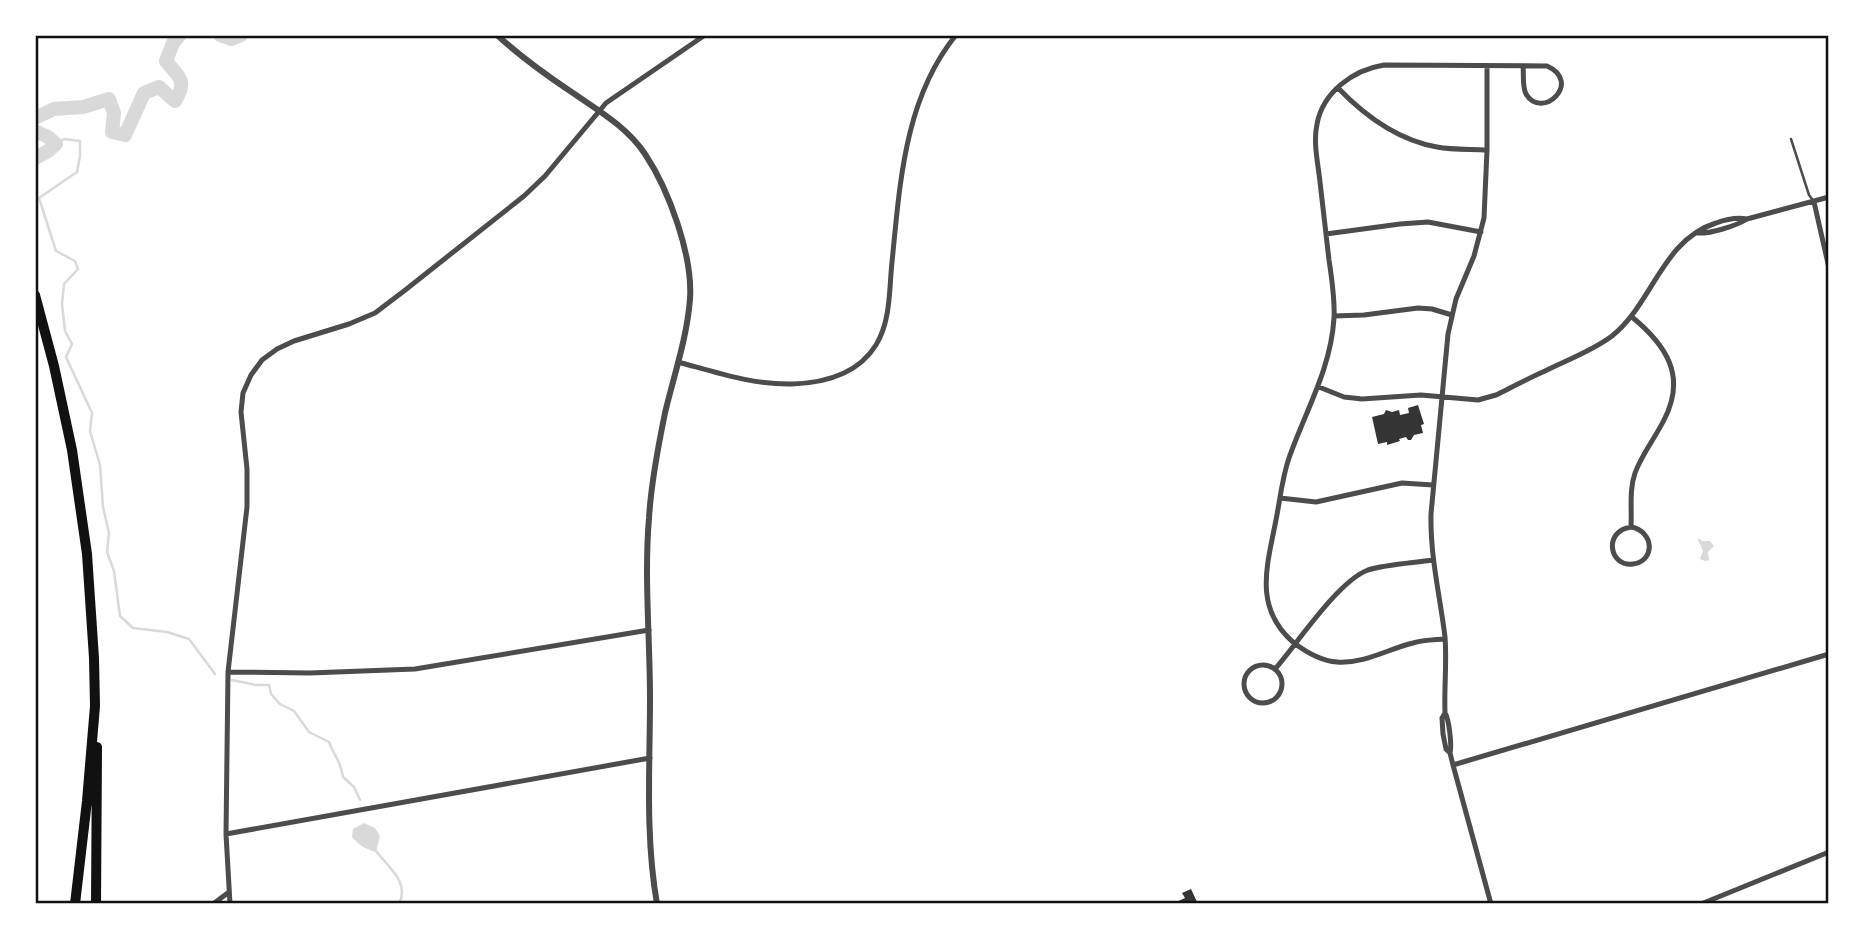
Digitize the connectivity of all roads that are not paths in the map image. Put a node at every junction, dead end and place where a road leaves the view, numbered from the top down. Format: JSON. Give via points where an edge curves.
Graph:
{"nodes":[{"id":1,"x":497,"y":35,"type":"edge"},
{"id":2,"x":705,"y":35,"type":"edge"},
{"id":3,"x":956,"y":35,"type":"edge"},
{"id":4,"x":1487,"y":66,"type":"junction"},
{"id":5,"x":1523,"y":66,"type":"junction"},
{"id":6,"x":1338,"y":88,"type":"junction"},
{"id":7,"x":599,"y":110,"type":"junction"},
{"id":8,"x":1791,"y":139,"type":"dead end"},
{"id":9,"x":1487,"y":149,"type":"junction"},
{"id":10,"x":1829,"y":197,"type":"edge"},
{"id":11,"x":1814,"y":202,"type":"junction"},
{"id":12,"x":1481,"y":232,"type":"junction"},
{"id":13,"x":1326,"y":234,"type":"junction"},
{"id":14,"x":1829,"y":268,"type":"edge"},
{"id":15,"x":35,"y":295,"type":"edge"},
{"id":16,"x":1452,"y":315,"type":"junction"},
{"id":17,"x":1334,"y":316,"type":"junction"},
{"id":18,"x":1632,"y":317,"type":"junction"},
{"id":19,"x":678,"y":362,"type":"junction"},
{"id":20,"x":1319,"y":387,"type":"junction"},
{"id":21,"x":1441,"y":396,"type":"junction"},
{"id":22,"x":1433,"y":485,"type":"junction"},
{"id":23,"x":1280,"y":498,"type":"junction"},
{"id":24,"x":1631,"y":527,"type":"junction"},
{"id":25,"x":1433,"y":560,"type":"junction"},
{"id":26,"x":649,"y":630,"type":"junction"},
{"id":27,"x":1445,"y":639,"type":"junction"},
{"id":28,"x":1296,"y":644,"type":"junction"},
{"id":29,"x":1829,"y":654,"type":"edge"},
{"id":30,"x":1275,"y":669,"type":"junction"},
{"id":31,"x":228,"y":672,"type":"junction"},
{"id":32,"x":95,"y":706,"type":"junction"},
{"id":33,"x":649,"y":758,"type":"junction"},
{"id":34,"x":1453,"y":765,"type":"junction"},
{"id":35,"x":226,"y":834,"type":"junction"},
{"id":36,"x":1829,"y":852,"type":"edge"},
{"id":37,"x":229,"y":892,"type":"junction"},
{"id":38,"x":75,"y":904,"type":"edge"},
{"id":39,"x":96,"y":904,"type":"edge"},
{"id":40,"x":213,"y":904,"type":"edge"},
{"id":41,"x":230,"y":904,"type":"edge"},
{"id":42,"x":657,"y":904,"type":"edge"},
{"id":43,"x":1491,"y":904,"type":"edge"},
{"id":44,"x":1701,"y":904,"type":"edge"}],
"edges":[{"from":1,"to":7,"type":"street"},
{"from":2,"to":7,"type":"street"},
{"from":3,"to":19,"type":"street","via":[[929,76],[910,131],[902,167],[888,309],[875,347],[846,373],[810,383],[753,381]]},
{"from":4,"to":5,"type":"street"},
{"from":4,"to":6,"type":"street","via":[[1384,65],[1363,70]]},
{"from":4,"to":9,"type":"street"},
{"from":5,"to":5,"type":"street","via":[[1529,97],[1543,103],[1555,99],[1561,84],[1554,70]]},
{"from":6,"to":9,"type":"street","via":[[1390,130],[1415,141]]},
{"from":6,"to":13,"type":"street","via":[[1320,113],[1315,136]]},
{"from":7,"to":19,"type":"street","via":[[645,153],[682,240],[690,297]]},
{"from":7,"to":31,"type":"street","via":[[531,189],[404,291],[375,313],[277,349],[251,375],[241,412],[247,507]]},
{"from":8,"to":11,"type":"lane"},
{"from":9,"to":12,"type":"street"},
{"from":10,"to":11,"type":"street"},
{"from":11,"to":14,"type":"street"},
{"from":11,"to":18,"type":"street","via":[[1702,228],[1673,253]]},
{"from":12,"to":13,"type":"street","via":[[1428,222]]},
{"from":12,"to":16,"type":"street"},
{"from":13,"to":17,"type":"street"},
{"from":15,"to":32,"type":"highway","via":[[63,403],[81,506]]},
{"from":16,"to":17,"type":"street","via":[[1418,308]]},
{"from":16,"to":21,"type":"street"},
{"from":17,"to":20,"type":"street"},
{"from":18,"to":21,"type":"street","via":[[1601,343],[1496,395],[1478,400]]},
{"from":18,"to":24,"type":"street","via":[[1665,350],[1673,391],[1669,410],[1635,472]]},
{"from":19,"to":26,"type":"street","via":[[650,502]]},
{"from":20,"to":21,"type":"street","via":[[1353,399]]},
{"from":20,"to":23,"type":"street","via":[[1288,462]]},
{"from":21,"to":22,"type":"street"},
{"from":22,"to":23,"type":"street","via":[[1402,483],[1316,502]]},
{"from":22,"to":25,"type":"street"},
{"from":23,"to":28,"type":"street","via":[[1265,591],[1278,626]]},
{"from":24,"to":24,"type":"street","via":[[1643,531],[1650,545],[1646,556],[1632,564],[1618,559],[1612,544],[1617,533]]},
{"from":25,"to":27,"type":"street"},
{"from":25,"to":28,"type":"street","via":[[1370,570],[1350,581]]},
{"from":26,"to":31,"type":"street","via":[[415,669]]},
{"from":26,"to":33,"type":"street"},
{"from":27,"to":28,"type":"street","via":[[1339,662]]},
{"from":27,"to":34,"type":"street","via":[[1443,734]]},
{"from":28,"to":30,"type":"street"},
{"from":29,"to":34,"type":"street"},
{"from":30,"to":30,"type":"street","via":[[1260,665],[1250,671],[1244,686],[1252,699],[1267,702],[1277,697],[1282,683]]},
{"from":31,"to":35,"type":"street"},
{"from":32,"to":38,"type":"highway"},
{"from":32,"to":39,"type":"highway"},
{"from":33,"to":35,"type":"street"},
{"from":33,"to":42,"type":"street","via":[[649,840]]},
{"from":34,"to":43,"type":"street"},
{"from":35,"to":37,"type":"street"},
{"from":36,"to":44,"type":"street"},
{"from":37,"to":40,"type":"street"},
{"from":37,"to":41,"type":"street"}]}
